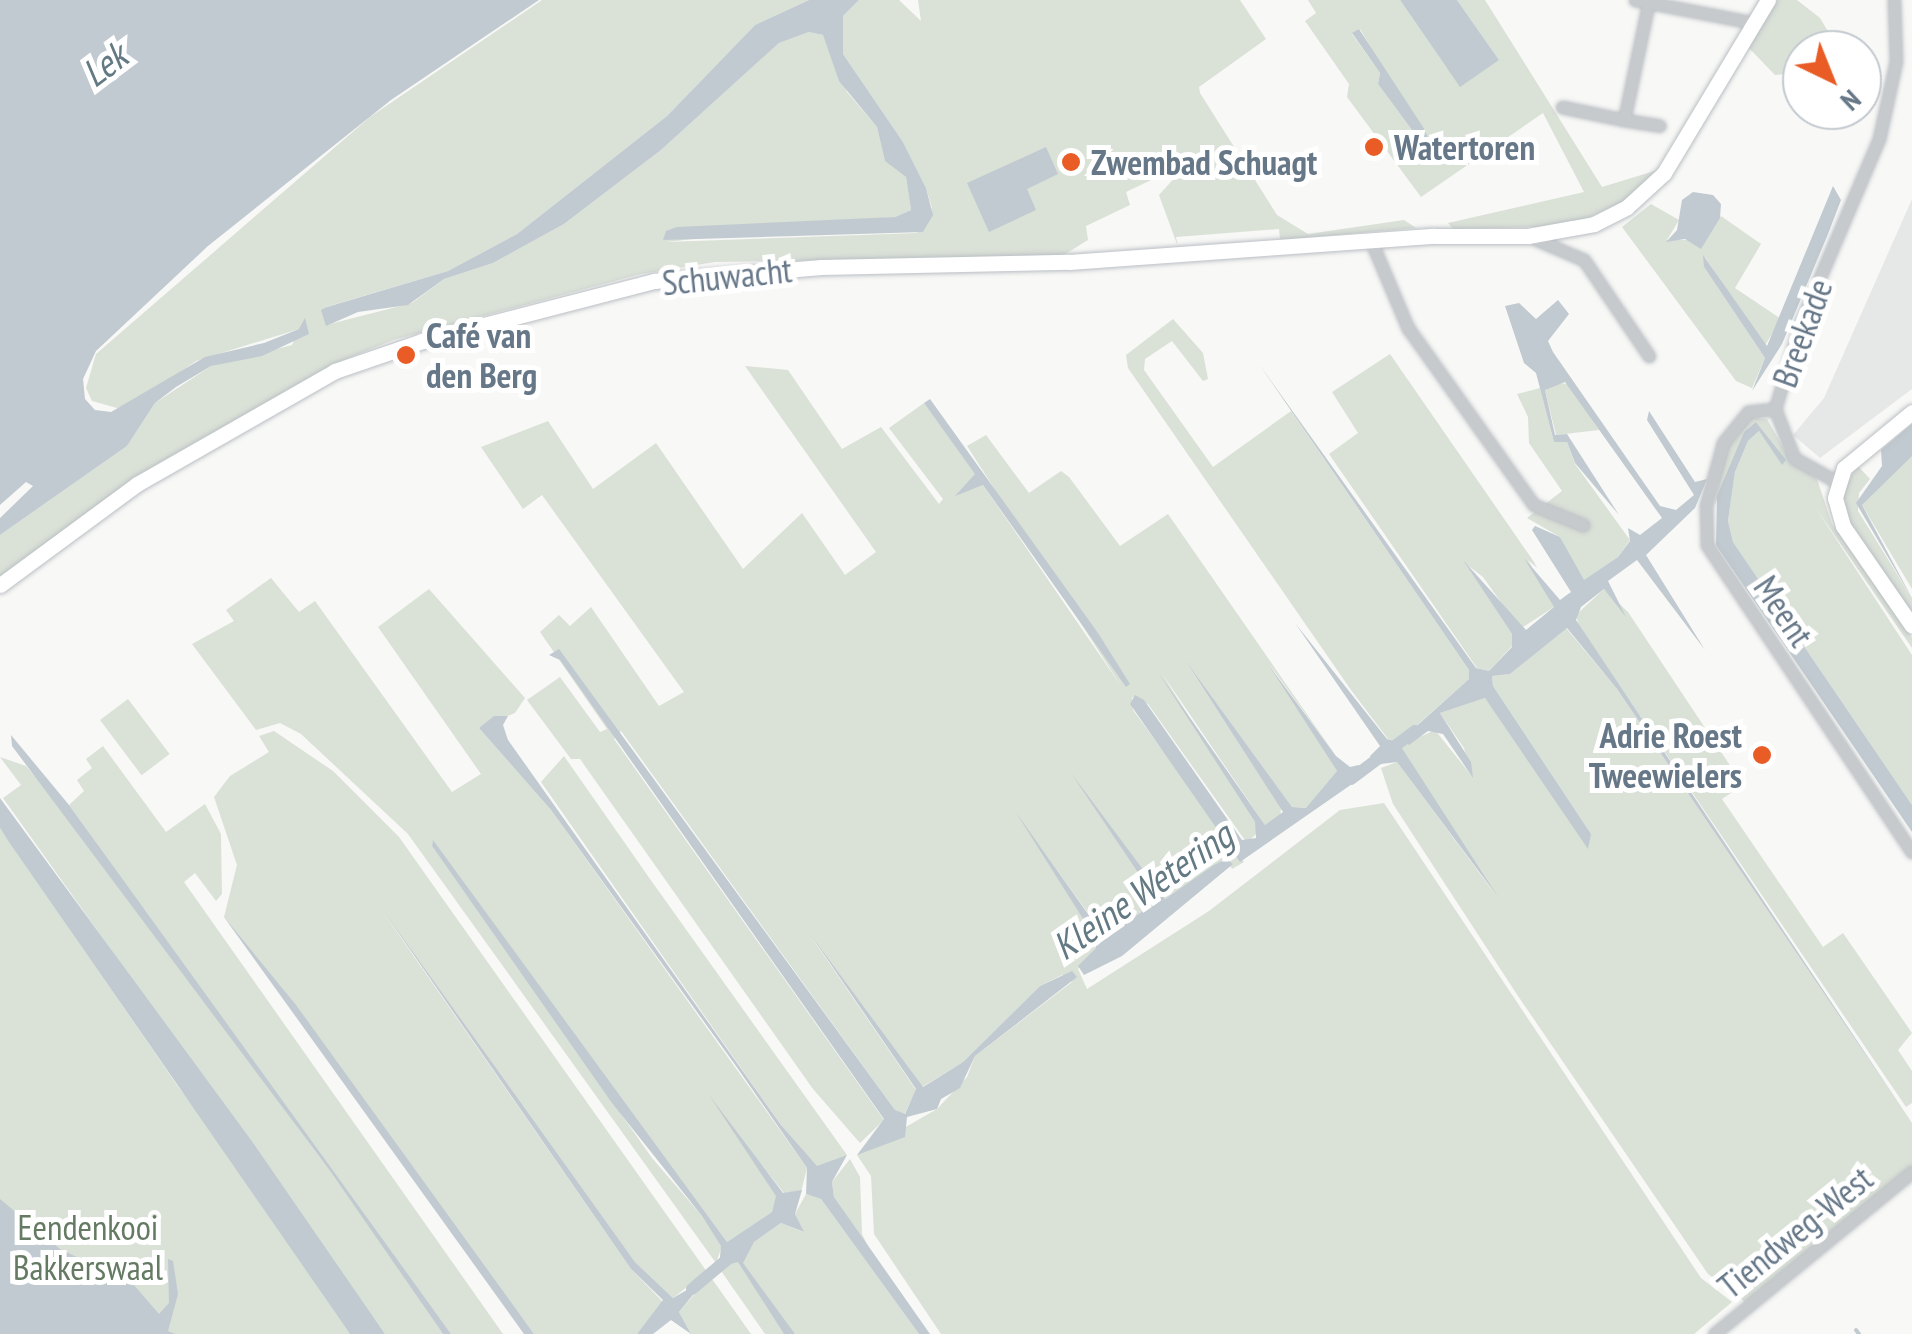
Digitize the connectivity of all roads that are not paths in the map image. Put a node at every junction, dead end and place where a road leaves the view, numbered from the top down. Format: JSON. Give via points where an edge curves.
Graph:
{"nodes":[{"id":1,"x":1635,"y":0,"type":"edge"},
{"id":2,"x":1768,"y":0,"type":"edge"},
{"id":3,"x":1894,"y":0,"type":"edge"},
{"id":4,"x":1649,"y":1,"type":"edge"},
{"id":5,"x":1754,"y":23,"type":"junction"},
{"id":6,"x":1562,"y":107,"type":"dead end"},
{"id":7,"x":1624,"y":120,"type":"junction"},
{"id":8,"x":1660,"y":126,"type":"dead end"},
{"id":9,"x":1528,"y":236,"type":"junction"},
{"id":10,"x":1371,"y":241,"type":"junction"},
{"id":11,"x":1649,"y":356,"type":"dead end"},
{"id":12,"x":1775,"y":410,"type":"junction"},
{"id":13,"x":1912,"y":412,"type":"edge"},
{"id":14,"x":1837,"y":482,"type":"junction"},
{"id":15,"x":1583,"y":525,"type":"dead end"},
{"id":16,"x":0,"y":584,"type":"edge"},
{"id":17,"x":1912,"y":626,"type":"edge"},
{"id":18,"x":1912,"y":852,"type":"edge"},
{"id":19,"x":1912,"y":1172,"type":"edge"},
{"id":20,"x":1714,"y":1334,"type":"edge"}],
"edges":[{"from":1,"to":4,"type":"street"},
{"from":2,"to":5,"type":"street","name":"Schuwacht"},
{"from":3,"to":12,"type":"street","name":"Breekade","via":[[1896,61],[1878,139],[1800,324]]},
{"from":4,"to":5,"type":"street"},
{"from":4,"to":7,"type":"street"},
{"from":5,"to":9,"type":"street","name":"Schuwacht","via":[[1688,142],[1646,191],[1610,217],[1568,232]]},
{"from":6,"to":7,"type":"street"},
{"from":7,"to":8,"type":"street"},
{"from":9,"to":10,"type":"street","name":"Schuwacht"},
{"from":9,"to":11,"type":"street","name":"Schuwacht","via":[[1584,260]]},
{"from":10,"to":15,"type":"street","via":[[1402,319],[1534,505]]},
{"from":10,"to":16,"type":"street","name":"Schuwacht","via":[[654,281],[422,341],[335,372],[136,484]]},
{"from":12,"to":14,"type":"street","name":"Breekade","via":[[1794,458]]},
{"from":12,"to":18,"type":"street","name":"Meent","via":[[1748,412],[1723,443],[1706,505],[1707,545]]},
{"from":13,"to":14,"type":"street","via":[[1844,468]]},
{"from":14,"to":17,"type":"street","via":[[1843,526]]},
{"from":19,"to":20,"type":"street","name":"Tiendweg-West"}]}
